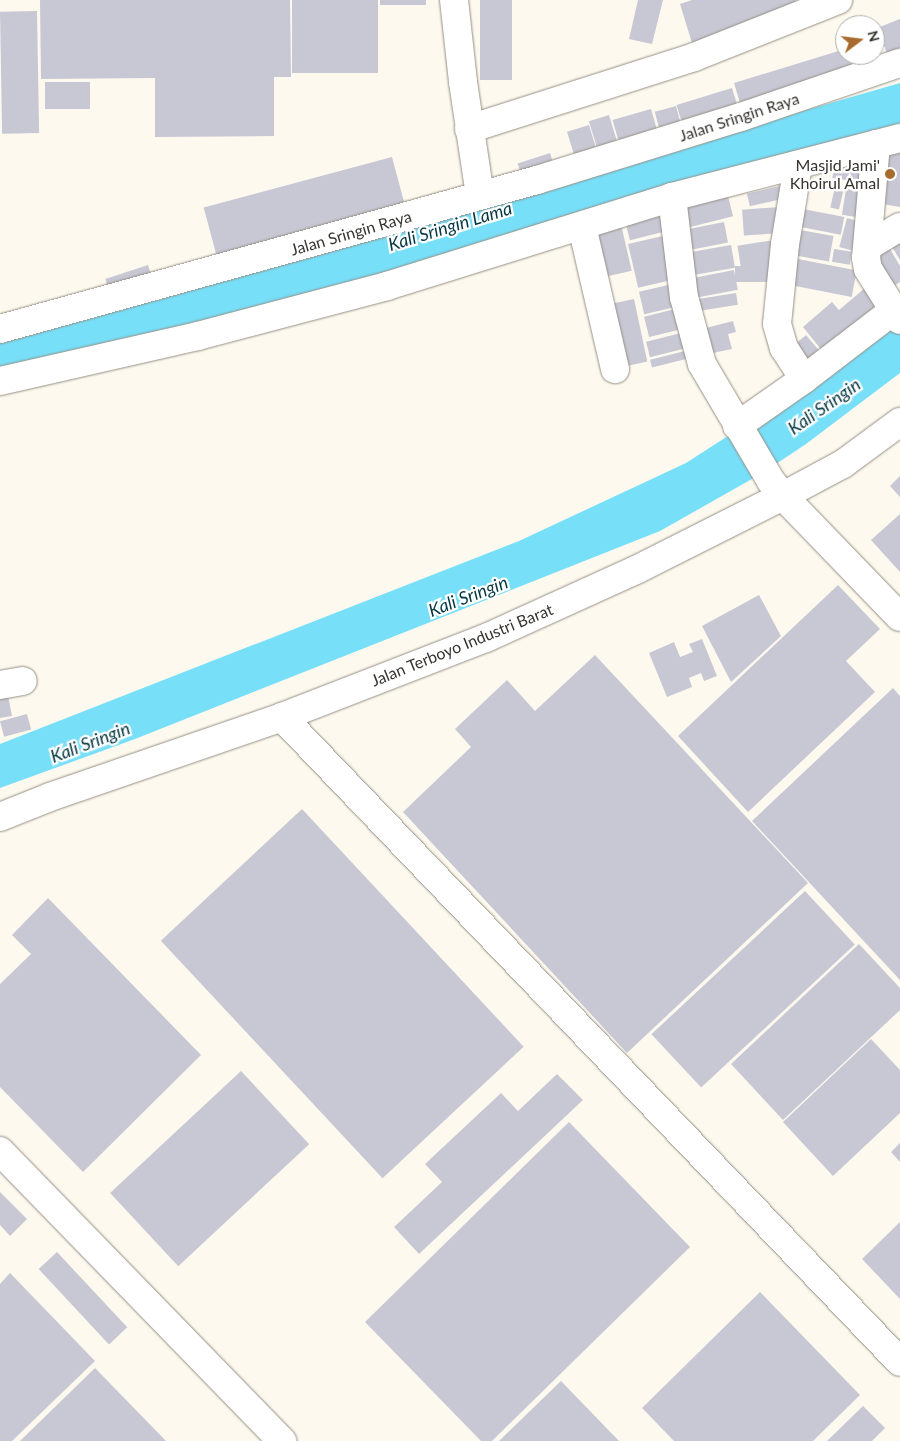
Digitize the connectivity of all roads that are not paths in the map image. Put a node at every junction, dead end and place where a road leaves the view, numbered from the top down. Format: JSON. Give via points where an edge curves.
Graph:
{"nodes":[{"id":1,"x":454,"y":0,"type":"edge"},
{"id":2,"x":838,"y":0,"type":"edge"},
{"id":3,"x":900,"y":63,"type":"edge"},
{"id":4,"x":469,"y":129,"type":"junction"},
{"id":5,"x":888,"y":141,"type":"edge"},
{"id":6,"x":798,"y":165,"type":"junction"},
{"id":7,"x":480,"y":196,"type":"junction"},
{"id":8,"x":672,"y":197,"type":"junction"},
{"id":9,"x":582,"y":226,"type":"junction"},
{"id":10,"x":900,"y":227,"type":"edge"},
{"id":11,"x":868,"y":246,"type":"junction"},
{"id":12,"x":896,"y":316,"type":"edge"},
{"id":13,"x":0,"y":330,"type":"edge"},
{"id":14,"x":615,"y":369,"type":"dead end"},
{"id":15,"x":804,"y":379,"type":"junction"},
{"id":16,"x":0,"y":381,"type":"edge"},
{"id":17,"x":900,"y":422,"type":"edge"},
{"id":18,"x":739,"y":429,"type":"junction"},
{"id":19,"x":777,"y":488,"type":"junction"},
{"id":20,"x":900,"y":617,"type":"edge"},
{"id":21,"x":282,"y":717,"type":"junction"},
{"id":22,"x":0,"y":817,"type":"edge"},
{"id":23,"x":0,"y":1151,"type":"edge"},
{"id":24,"x":900,"y":1362,"type":"edge"},
{"id":25,"x":282,"y":1441,"type":"edge"}],
"edges":[{"from":1,"to":4,"type":"street"},
{"from":2,"to":4,"type":"street","via":[[694,57]]},
{"from":3,"to":7,"type":"street","name":"Jalan Sringin Raya","via":[[741,117]]},
{"from":4,"to":7,"type":"street"},
{"from":5,"to":6,"type":"street"},
{"from":5,"to":11,"type":"street"},
{"from":6,"to":8,"type":"street"},
{"from":6,"to":15,"type":"street","via":[[785,244],[777,324],[784,348]]},
{"from":7,"to":13,"type":"street","name":"Jalan Sringin Raya"},
{"from":8,"to":9,"type":"street"},
{"from":8,"to":18,"type":"street","via":[[692,336],[702,364]]},
{"from":9,"to":14,"type":"street"},
{"from":9,"to":16,"type":"street","via":[[387,286],[198,336]]},
{"from":10,"to":11,"type":"street"},
{"from":11,"to":12,"type":"street","via":[[868,269]]},
{"from":12,"to":15,"type":"street"},
{"from":15,"to":18,"type":"street"},
{"from":17,"to":19,"type":"street","name":"Jalan Terboyo Industri Barat","via":[[843,464]]},
{"from":18,"to":19,"type":"street"},
{"from":19,"to":20,"type":"street"},
{"from":19,"to":21,"type":"street","name":"Jalan Terboyo Industri Barat","via":[[636,570],[486,638]]},
{"from":21,"to":22,"type":"street","name":"Jalan Terboyo Industri Barat"},
{"from":21,"to":24,"type":"street"},
{"from":23,"to":25,"type":"street"}]}
